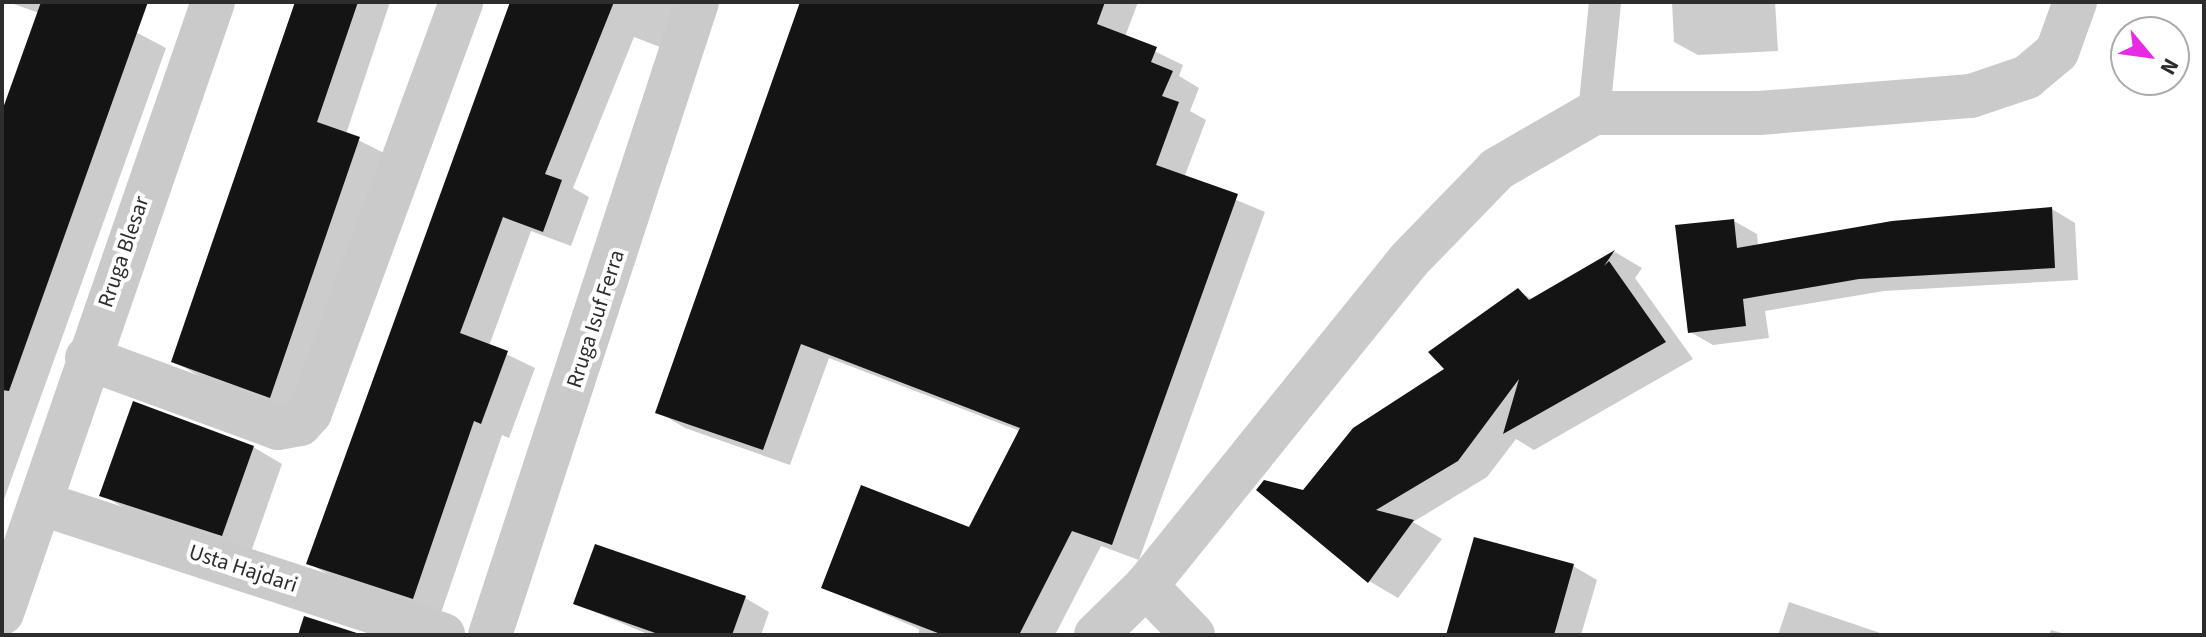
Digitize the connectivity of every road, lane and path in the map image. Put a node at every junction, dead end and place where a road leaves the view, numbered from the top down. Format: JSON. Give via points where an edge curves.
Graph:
{"nodes":[{"id":1,"x":213,"y":2,"type":"edge"},
{"id":2,"x":461,"y":2,"type":"edge"},
{"id":3,"x":697,"y":2,"type":"edge"},
{"id":4,"x":1605,"y":2,"type":"edge"},
{"id":5,"x":2075,"y":2,"type":"edge"},
{"id":6,"x":1594,"y":113,"type":"junction"},
{"id":7,"x":87,"y":358,"type":"junction"},
{"id":8,"x":43,"y":504,"type":"junction"},
{"id":9,"x":1146,"y":586,"type":"junction"},
{"id":10,"x":2,"y":613,"type":"edge"},
{"id":11,"x":443,"y":635,"type":"edge"},
{"id":12,"x":490,"y":635,"type":"edge"},
{"id":13,"x":1096,"y":635,"type":"edge"},
{"id":14,"x":1193,"y":635,"type":"edge"}],
"edges":[{"from":1,"to":7,"type":"street","name":"Rruga Blesar"},
{"from":2,"to":7,"type":"street","via":[[310,413],[300,424],[278,428]]},
{"from":3,"to":12,"type":"street","name":"Rruga Isuf Ferra"},
{"from":4,"to":6,"type":"lane"},
{"from":5,"to":6,"type":"street","via":[[2057,52],[2027,77],[1971,96],[1759,113]]},
{"from":6,"to":9,"type":"street","via":[[1497,169],[1408,261]]},
{"from":7,"to":8,"type":"street","name":"Rruga Blesar"},
{"from":8,"to":10,"type":"street","name":"Rruga Blesar"},
{"from":8,"to":11,"type":"street","name":"Usta Hajdari"},
{"from":9,"to":13,"type":"street"},
{"from":9,"to":14,"type":"street"}]}
